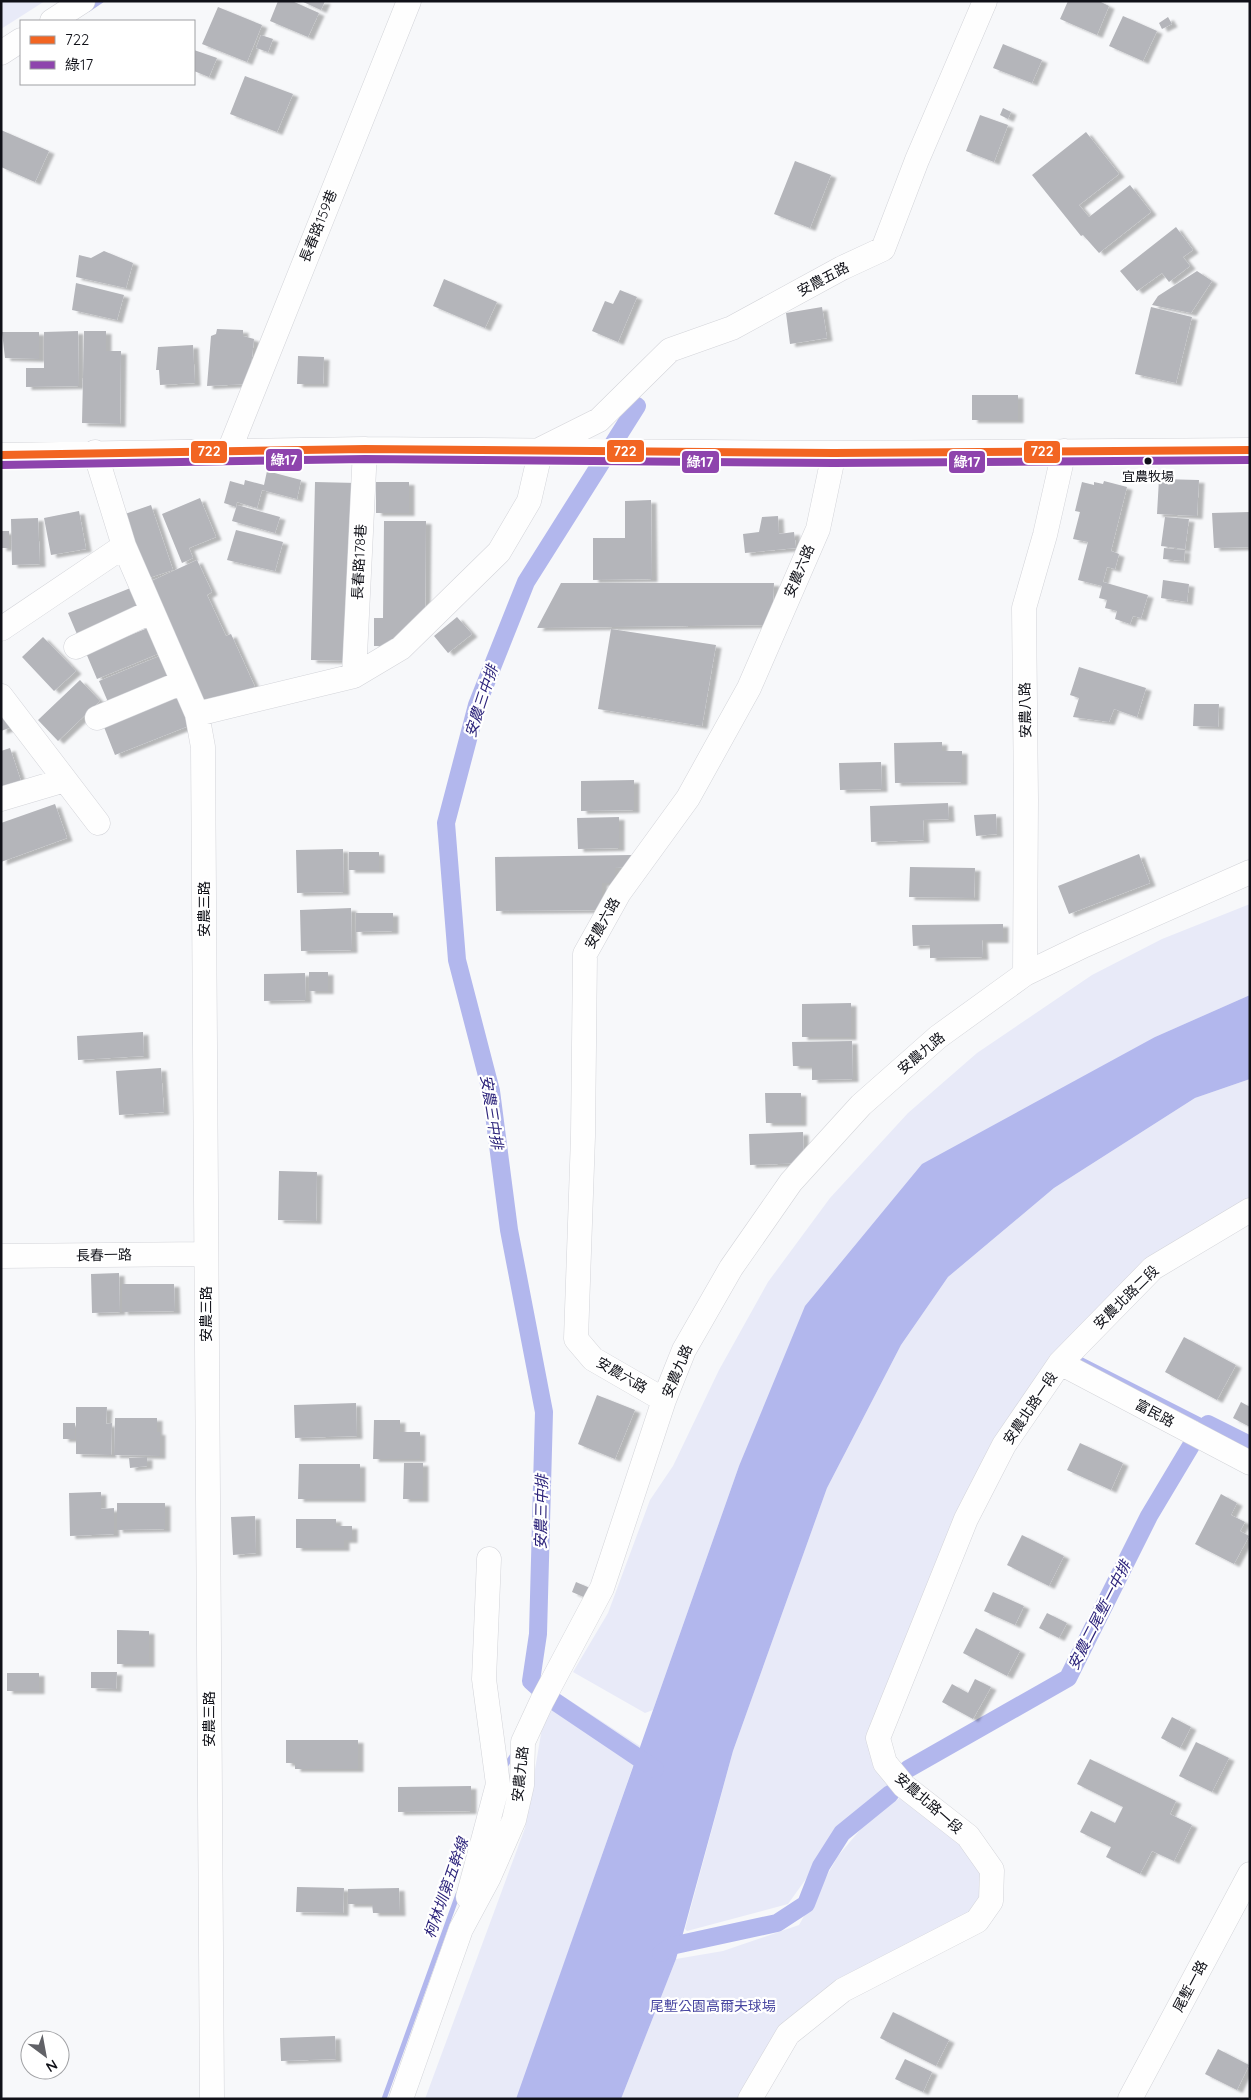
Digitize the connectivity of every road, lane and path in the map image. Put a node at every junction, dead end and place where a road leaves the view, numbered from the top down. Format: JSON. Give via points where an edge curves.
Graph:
{"nodes":[{"id":1,"x":83,"y":1,"type":"edge"},
{"id":2,"x":409,"y":1,"type":"edge"},
{"id":3,"x":985,"y":1,"type":"edge"},
{"id":4,"x":54,"y":20,"type":"edge"},
{"id":5,"x":20,"y":41,"type":"edge"},
{"id":6,"x":1,"y":53,"type":"edge"},
{"id":7,"x":365,"y":449,"type":"junction"},
{"id":8,"x":553,"y":450,"type":"junction"},
{"id":9,"x":1250,"y":450,"type":"edge"},
{"id":10,"x":229,"y":451,"type":"junction"},
{"id":11,"x":1064,"y":451,"type":"junction"},
{"id":12,"x":95,"y":452,"type":"junction"},
{"id":13,"x":834,"y":453,"type":"junction"},
{"id":14,"x":1,"y":455,"type":"edge"},
{"id":15,"x":124,"y":546,"type":"junction"},
{"id":16,"x":151,"y":612,"type":"junction"},
{"id":17,"x":1,"y":629,"type":"edge"},
{"id":18,"x":76,"y":647,"type":"dead end"},
{"id":19,"x":354,"y":676,"type":"junction"},
{"id":20,"x":183,"y":682,"type":"junction"},
{"id":21,"x":1,"y":696,"type":"edge"},
{"id":22,"x":197,"y":714,"type":"junction"},
{"id":23,"x":97,"y":718,"type":"dead end"},
{"id":24,"x":65,"y":780,"type":"junction"},
{"id":25,"x":1,"y":799,"type":"edge"},
{"id":26,"x":98,"y":824,"type":"dead end"},
{"id":27,"x":1250,"y":872,"type":"edge"},
{"id":28,"x":1025,"y":974,"type":"junction"},
{"id":29,"x":1250,"y":1210,"type":"edge"},
{"id":30,"x":206,"y":1254,"type":"junction"},
{"id":31,"x":1,"y":1256,"type":"edge"},
{"id":32,"x":1060,"y":1362,"type":"junction"},
{"id":33,"x":664,"y":1400,"type":"junction"},
{"id":34,"x":1250,"y":1463,"type":"edge"},
{"id":35,"x":489,"y":1558,"type":"dead end"},
{"id":36,"x":1250,"y":1874,"type":"edge"},
{"id":37,"x":461,"y":1930,"type":"junction"},
{"id":38,"x":212,"y":2099,"type":"edge"},
{"id":39,"x":401,"y":2099,"type":"edge"},
{"id":40,"x":750,"y":2099,"type":"edge"},
{"id":41,"x":1130,"y":2099,"type":"edge"}],
"edges":[{"from":1,"to":4,"type":"street"},
{"from":2,"to":10,"type":"street","name":"長春路159巷"},
{"from":3,"to":8,"type":"street","name":"安農五路","via":[[883,249],[732,328],[670,350],[598,420]]},
{"from":5,"to":6,"type":"street"},
{"from":7,"to":8,"type":"street"},
{"from":7,"to":10,"type":"street"},
{"from":7,"to":19,"type":"street","name":"長春路178巷"},
{"from":8,"to":13,"type":"street"},
{"from":8,"to":19,"type":"street","via":[[529,501],[499,552],[401,648]]},
{"from":9,"to":11,"type":"street"},
{"from":10,"to":12,"type":"street"},
{"from":11,"to":13,"type":"street"},
{"from":11,"to":28,"type":"street","name":"安農八路","via":[[1024,608]]},
{"from":12,"to":14,"type":"street"},
{"from":12,"to":15,"type":"street","name":"安農三路"},
{"from":13,"to":33,"type":"street","name":"安農六路","via":[[818,529],[749,688],[688,798],[620,893],[585,954],[576,1339],[593,1359]]},
{"from":15,"to":16,"type":"street","name":"安農三路"},
{"from":15,"to":17,"type":"street"},
{"from":16,"to":18,"type":"street"},
{"from":16,"to":20,"type":"street","name":"安農三路"},
{"from":19,"to":22,"type":"street"},
{"from":20,"to":22,"type":"street","name":"安農三路"},
{"from":20,"to":23,"type":"street"},
{"from":21,"to":24,"type":"street"},
{"from":22,"to":30,"type":"street","name":"安農三路","via":[[204,747]]},
{"from":24,"to":25,"type":"street"},
{"from":24,"to":26,"type":"street"},
{"from":27,"to":28,"type":"street","name":"安農九路"},
{"from":28,"to":33,"type":"street","name":"安農九路","via":[[938,1037],[868,1099],[791,1182],[731,1268],[684,1350]]},
{"from":29,"to":32,"type":"street","name":"安農北路二段","via":[[1152,1268]]},
{"from":30,"to":31,"type":"street","name":"長春一路"},
{"from":30,"to":38,"type":"street","name":"安農三路"},
{"from":32,"to":34,"type":"street","name":"富民路"},
{"from":32,"to":40,"type":"street","name":"安農北路一段","via":[[1004,1445],[966,1519],[878,1738],[884,1763],[904,1786],[968,1836],[992,1870],[991,1901],[977,1921],[844,1990],[788,2034]]},
{"from":33,"to":37,"type":"street","name":"安農九路","via":[[602,1588],[523,1742],[522,1785],[514,1820]]},
{"from":35,"to":37,"type":"street","via":[[484,1679],[498,1784]]},
{"from":36,"to":41,"type":"street","name":"尾塹一路"},
{"from":37,"to":39,"type":"street","name":"安農九路"}]}
